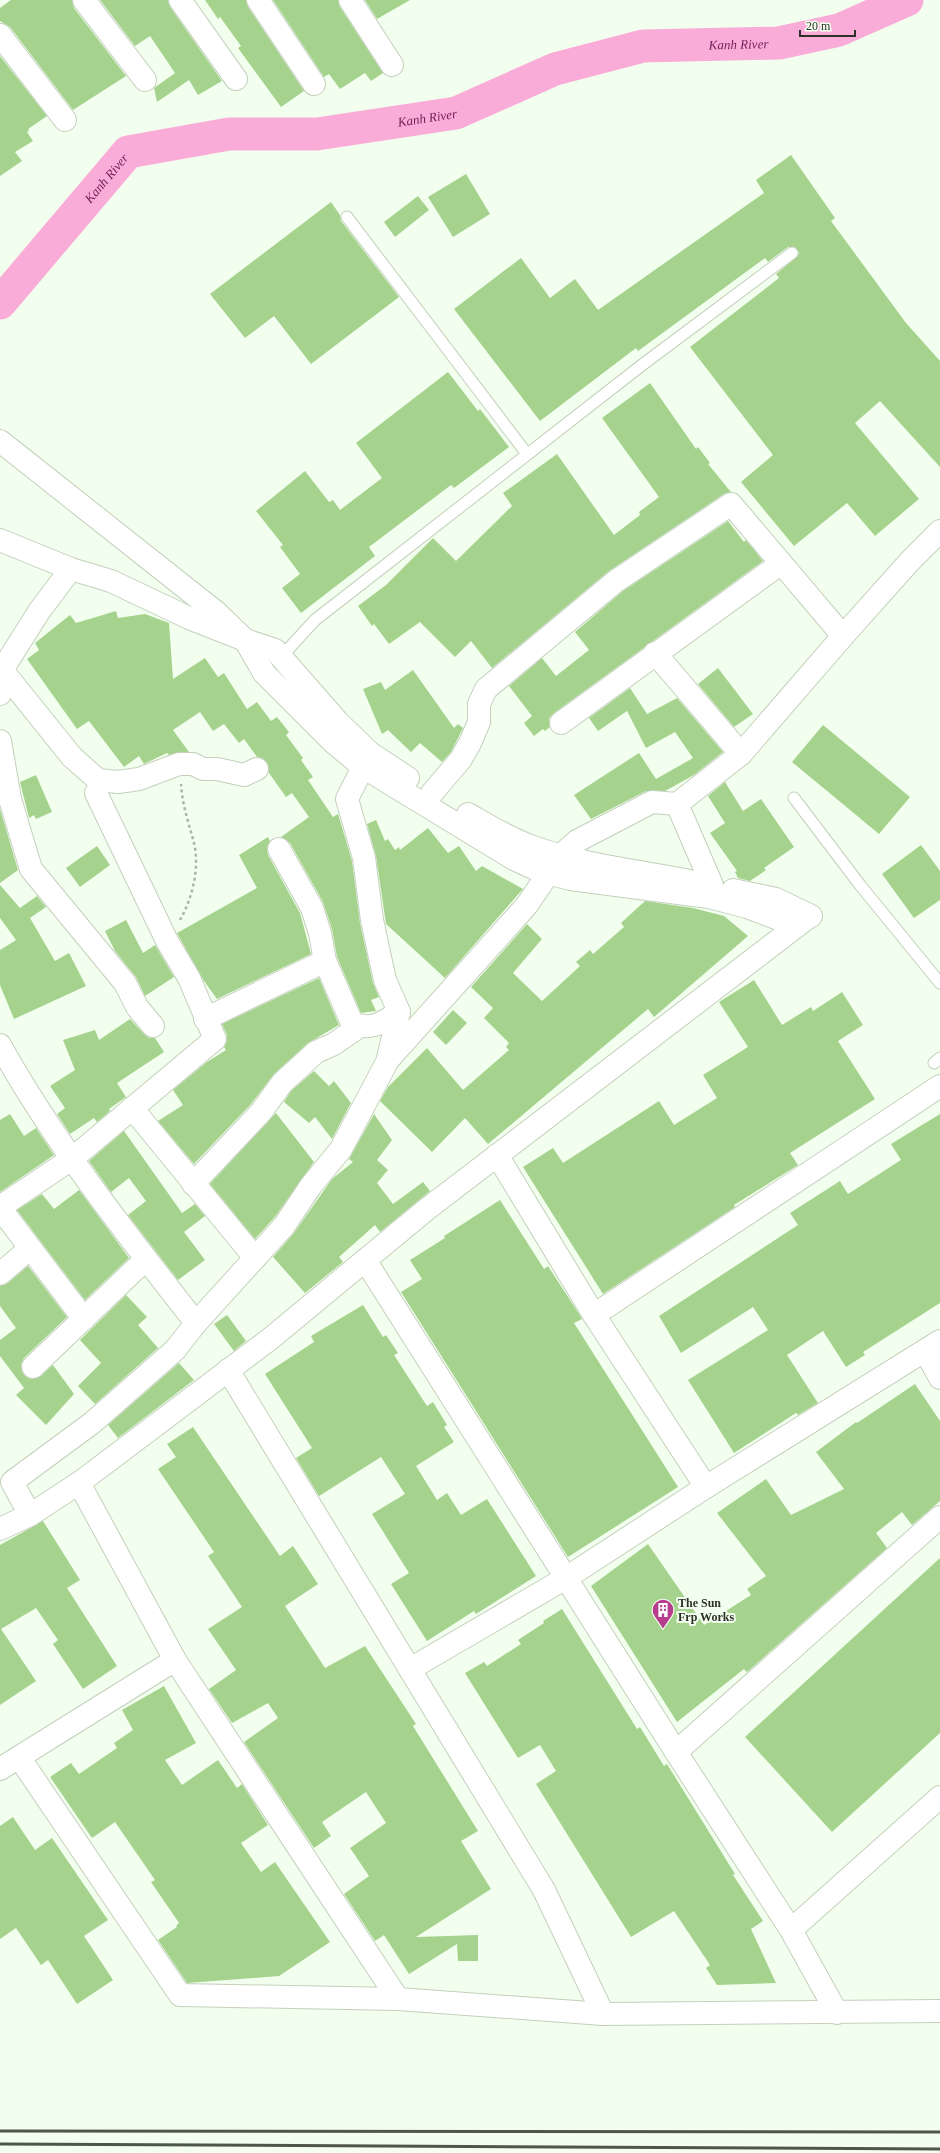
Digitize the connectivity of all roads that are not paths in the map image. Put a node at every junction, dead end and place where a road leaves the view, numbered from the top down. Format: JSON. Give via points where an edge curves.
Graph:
{"nodes":[{"id":1,"x":84,"y":0,"type":"edge"},
{"id":2,"x":180,"y":0,"type":"edge"},
{"id":3,"x":258,"y":0,"type":"edge"},
{"id":4,"x":350,"y":0,"type":"edge"},
{"id":5,"x":0,"y":35,"type":"edge"},
{"id":6,"x":392,"y":65,"type":"dead end"},
{"id":7,"x":236,"y":79,"type":"dead end"},
{"id":8,"x":144,"y":80,"type":"dead end"},
{"id":9,"x":314,"y":84,"type":"dead end"},
{"id":10,"x":65,"y":120,"type":"dead end"},
{"id":11,"x":347,"y":217,"type":"dead end"},
{"id":12,"x":792,"y":253,"type":"dead end"},
{"id":13,"x":0,"y":441,"type":"edge"},
{"id":14,"x":527,"y":454,"type":"junction"},
{"id":15,"x":940,"y":531,"type":"edge"},
{"id":16,"x":0,"y":540,"type":"edge"},
{"id":17,"x":780,"y":564,"type":"junction"},
{"id":18,"x":72,"y":570,"type":"junction"},
{"id":19,"x":843,"y":636,"type":"junction"},
{"id":20,"x":246,"y":640,"type":"junction"},
{"id":21,"x":655,"y":653,"type":"junction"},
{"id":22,"x":281,"y":657,"type":"junction"},
{"id":23,"x":2,"y":670,"type":"junction"},
{"id":24,"x":0,"y":694,"type":"edge"},
{"id":25,"x":561,"y":723,"type":"dead end"},
{"id":26,"x":0,"y":741,"type":"edge"},
{"id":27,"x":741,"y":754,"type":"junction"},
{"id":28,"x":367,"y":760,"type":"junction"},
{"id":29,"x":257,"y":769,"type":"dead end"},
{"id":30,"x":96,"y":793,"type":"dead end"},
{"id":31,"x":432,"y":793,"type":"junction"},
{"id":32,"x":794,"y":798,"type":"dead end"},
{"id":33,"x":677,"y":804,"type":"junction"},
{"id":34,"x":279,"y":849,"type":"dead end"},
{"id":35,"x":560,"y":856,"type":"junction"},
{"id":36,"x":548,"y":874,"type":"junction"},
{"id":37,"x":712,"y":885,"type":"junction"},
{"id":38,"x":804,"y":921,"type":"junction"},
{"id":39,"x":325,"y":961,"type":"junction"},
{"id":40,"x":940,"y":983,"type":"edge"},
{"id":41,"x":398,"y":1012,"type":"junction"},
{"id":42,"x":205,"y":1019,"type":"junction"},
{"id":43,"x":153,"y":1026,"type":"dead end"},
{"id":44,"x":360,"y":1026,"type":"junction"},
{"id":45,"x":0,"y":1045,"type":"edge"},
{"id":46,"x":388,"y":1060,"type":"junction"},
{"id":47,"x":940,"y":1086,"type":"edge"},
{"id":48,"x":132,"y":1108,"type":"junction"},
{"id":49,"x":497,"y":1155,"type":"junction"},
{"id":50,"x":73,"y":1158,"type":"junction"},
{"id":51,"x":193,"y":1184,"type":"junction"},
{"id":52,"x":0,"y":1208,"type":"edge"},
{"id":53,"x":29,"y":1249,"type":"junction"},
{"id":54,"x":255,"y":1258,"type":"junction"},
{"id":55,"x":146,"y":1259,"type":"junction"},
{"id":56,"x":365,"y":1260,"type":"junction"},
{"id":57,"x":0,"y":1274,"type":"edge"},
{"id":58,"x":594,"y":1315,"type":"junction"},
{"id":59,"x":84,"y":1319,"type":"junction"},
{"id":60,"x":196,"y":1323,"type":"junction"},
{"id":61,"x":932,"y":1346,"type":"edge"},
{"id":62,"x":34,"y":1367,"type":"dead end"},
{"id":63,"x":228,"y":1370,"type":"junction"},
{"id":64,"x":940,"y":1378,"type":"edge"},
{"id":65,"x":79,"y":1483,"type":"junction"},
{"id":66,"x":706,"y":1487,"type":"junction"},
{"id":67,"x":30,"y":1515,"type":"junction"},
{"id":68,"x":940,"y":1517,"type":"edge"},
{"id":69,"x":0,"y":1529,"type":"edge"},
{"id":70,"x":566,"y":1578,"type":"junction"},
{"id":71,"x":175,"y":1660,"type":"junction"},
{"id":72,"x":410,"y":1669,"type":"junction"},
{"id":73,"x":676,"y":1752,"type":"junction"},
{"id":74,"x":19,"y":1757,"type":"junction"},
{"id":75,"x":0,"y":1768,"type":"edge"},
{"id":76,"x":940,"y":1797,"type":"edge"},
{"id":77,"x":791,"y":1930,"type":"junction"},
{"id":78,"x":398,"y":1999,"type":"junction"},
{"id":79,"x":940,"y":2012,"type":"edge"},
{"id":80,"x":837,"y":2013,"type":"junction"},
{"id":81,"x":603,"y":2014,"type":"junction"}],
"edges":[{"from":1,"to":8,"type":"street"},
{"from":2,"to":7,"type":"street"},
{"from":3,"to":9,"type":"street"},
{"from":4,"to":6,"type":"street"},
{"from":5,"to":10,"type":"street"},
{"from":11,"to":14,"type":"lane"},
{"from":12,"to":14,"type":"lane"},
{"from":13,"to":20,"type":"street","via":[[216,612]]},
{"from":14,"to":22,"type":"lane","via":[[315,620]]},
{"from":15,"to":19,"type":"street"},
{"from":16,"to":18,"type":"street"},
{"from":17,"to":19,"type":"street"},
{"from":17,"to":21,"type":"street"},
{"from":17,"to":31,"type":"street","via":[[731,504],[616,581],[486,689],[479,704],[479,722],[470,743]]},
{"from":18,"to":20,"type":"street","via":[[111,581],[189,618]]},
{"from":18,"to":23,"type":"street","via":[[40,610]]},
{"from":19,"to":27,"type":"street"},
{"from":20,"to":22,"type":"street","via":[[275,650]]},
{"from":20,"to":28,"type":"street","via":[[264,673],[314,725]]},
{"from":21,"to":25,"type":"street"},
{"from":21,"to":27,"type":"street"},
{"from":22,"to":28,"type":"street","via":[[338,722]]},
{"from":23,"to":24,"type":"street"},
{"from":23,"to":29,"type":"street","via":[[72,757],[98,780],[118,782],[139,779],[179,764],[193,764],[203,769],[217,769],[244,775]]},
{"from":26,"to":43,"type":"street","via":[[10,799],[31,869],[125,983],[137,1008]]},
{"from":27,"to":33,"type":"street"},
{"from":28,"to":31,"type":"street"},
{"from":28,"to":36,"type":"street","via":[[514,859]]},
{"from":28,"to":41,"type":"street","via":[[347,799],[364,858],[372,920],[385,980]]},
{"from":30,"to":42,"type":"street","via":[[167,941],[189,978]]},
{"from":31,"to":35,"type":"street","via":[[493,829],[532,847]]},
{"from":32,"to":40,"type":"lane","via":[[860,885]]},
{"from":33,"to":35,"type":"street","via":[[652,802],[577,841]]},
{"from":33,"to":37,"type":"street"},
{"from":34,"to":39,"type":"street","via":[[312,908]]},
{"from":35,"to":37,"type":"street"},
{"from":36,"to":38,"type":"street","via":[[710,897]]},
{"from":36,"to":46,"type":"street","via":[[526,905]]},
{"from":37,"to":38,"type":"street","via":[[776,899]]},
{"from":38,"to":49,"type":"street"},
{"from":39,"to":42,"type":"street"},
{"from":39,"to":44,"type":"street","via":[[352,1023]]},
{"from":41,"to":44,"type":"street","via":[[381,1025],[366,1028]]},
{"from":41,"to":46,"type":"street"},
{"from":42,"to":48,"type":"street","via":[[215,1039]]},
{"from":44,"to":51,"type":"street","via":[[334,1044],[316,1052],[282,1083],[261,1112]]},
{"from":45,"to":50,"type":"street","via":[[27,1093]]},
{"from":46,"to":54,"type":"street","via":[[341,1149],[310,1187],[284,1226]]},
{"from":47,"to":58,"type":"street"},
{"from":48,"to":50,"type":"street"},
{"from":48,"to":51,"type":"street"},
{"from":49,"to":56,"type":"street"},
{"from":49,"to":58,"type":"street"},
{"from":50,"to":52,"type":"street"},
{"from":50,"to":55,"type":"street"},
{"from":51,"to":54,"type":"street"},
{"from":52,"to":53,"type":"street"},
{"from":53,"to":57,"type":"street"},
{"from":53,"to":59,"type":"street"},
{"from":54,"to":60,"type":"street"},
{"from":55,"to":59,"type":"street"},
{"from":55,"to":60,"type":"street"},
{"from":56,"to":63,"type":"street","via":[[270,1339]]},
{"from":56,"to":70,"type":"street"},
{"from":58,"to":66,"type":"street"},
{"from":59,"to":62,"type":"street"},
{"from":60,"to":67,"type":"street","via":[[175,1350],[92,1423],[12,1482]]},
{"from":61,"to":64,"type":"street"},
{"from":61,"to":66,"type":"street"},
{"from":63,"to":65,"type":"street"},
{"from":63,"to":72,"type":"street"},
{"from":65,"to":67,"type":"street"},
{"from":65,"to":71,"type":"street"},
{"from":66,"to":70,"type":"street"},
{"from":67,"to":69,"type":"street"},
{"from":68,"to":73,"type":"street"},
{"from":70,"to":72,"type":"street"},
{"from":70,"to":73,"type":"street"},
{"from":71,"to":74,"type":"street"},
{"from":71,"to":78,"type":"street"},
{"from":72,"to":81,"type":"street","via":[[544,1890]]},
{"from":73,"to":77,"type":"street"},
{"from":74,"to":75,"type":"street"},
{"from":74,"to":78,"type":"street","via":[[180,1995]]},
{"from":76,"to":77,"type":"street"},
{"from":77,"to":80,"type":"street"},
{"from":78,"to":81,"type":"street"},
{"from":79,"to":80,"type":"street"},
{"from":80,"to":81,"type":"street"}]}
